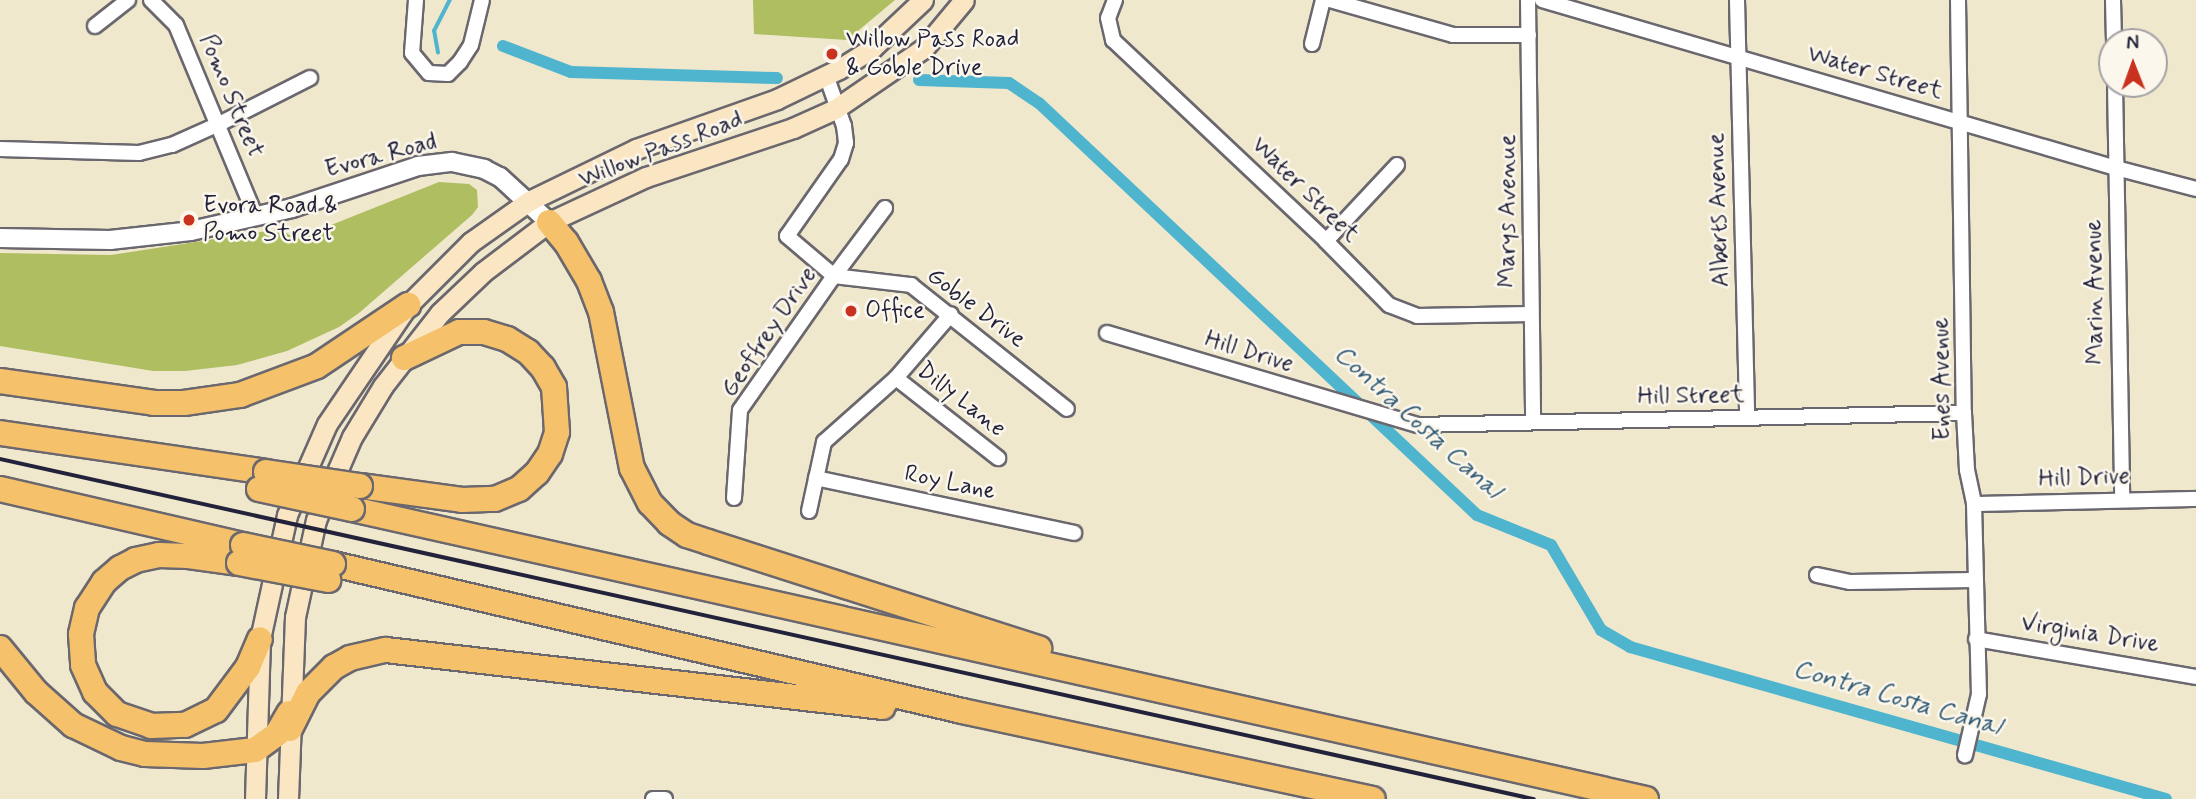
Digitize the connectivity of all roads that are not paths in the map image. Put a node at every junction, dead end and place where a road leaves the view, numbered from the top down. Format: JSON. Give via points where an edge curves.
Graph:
{"nodes":[{"id":1,"x":128,"y":0,"type":"edge"},
{"id":2,"x":152,"y":0,"type":"edge"},
{"id":3,"x":416,"y":0,"type":"edge"},
{"id":4,"x":482,"y":0,"type":"edge"},
{"id":5,"x":923,"y":0,"type":"edge"},
{"id":6,"x":964,"y":0,"type":"edge"},
{"id":7,"x":1115,"y":0,"type":"edge"},
{"id":8,"x":1323,"y":0,"type":"edge"},
{"id":9,"x":1330,"y":0,"type":"edge"},
{"id":10,"x":1528,"y":0,"type":"edge"},
{"id":11,"x":1542,"y":0,"type":"edge"},
{"id":12,"x":1737,"y":0,"type":"edge"},
{"id":13,"x":1958,"y":0,"type":"edge"},
{"id":14,"x":2113,"y":0,"type":"edge"},
{"id":15,"x":95,"y":26,"type":"dead end"},
{"id":16,"x":2114,"y":28,"type":"edge"},
{"id":17,"x":1529,"y":35,"type":"junction"},
{"id":18,"x":1311,"y":44,"type":"dead end"},
{"id":19,"x":1737,"y":57,"type":"junction"},
{"id":20,"x":825,"y":75,"type":"junction"},
{"id":21,"x":310,"y":78,"type":"dead end"},
{"id":22,"x":2115,"y":98,"type":"edge"},
{"id":23,"x":835,"y":109,"type":"junction"},
{"id":24,"x":1961,"y":122,"type":"junction"},
{"id":25,"x":219,"y":124,"type":"junction"},
{"id":26,"x":0,"y":149,"type":"edge"},
{"id":27,"x":1396,"y":165,"type":"dead end"},
{"id":28,"x":2116,"y":168,"type":"junction"},
{"id":29,"x":2196,"y":188,"type":"edge"},
{"id":30,"x":529,"y":201,"type":"junction"},
{"id":31,"x":885,"y":208,"type":"dead end"},
{"id":32,"x":256,"y":217,"type":"junction"},
{"id":33,"x":549,"y":222,"type":"junction"},
{"id":34,"x":0,"y":238,"type":"edge"},
{"id":35,"x":1326,"y":241,"type":"junction"},
{"id":36,"x":834,"y":276,"type":"junction"},
{"id":37,"x":408,"y":305,"type":"junction"},
{"id":38,"x":950,"y":314,"type":"junction"},
{"id":39,"x":1531,"y":314,"type":"junction"},
{"id":40,"x":1107,"y":334,"type":"dead end"},
{"id":41,"x":404,"y":358,"type":"junction"},
{"id":42,"x":896,"y":378,"type":"junction"},
{"id":43,"x":0,"y":381,"type":"edge"},
{"id":44,"x":1067,"y":409,"type":"dead end"},
{"id":45,"x":1964,"y":413,"type":"junction"},
{"id":46,"x":1747,"y":418,"type":"junction"},
{"id":47,"x":1533,"y":422,"type":"junction"},
{"id":48,"x":1418,"y":425,"type":"joint"},
{"id":49,"x":0,"y":433,"type":"edge"},
{"id":50,"x":998,"y":457,"type":"dead end"},
{"id":51,"x":816,"y":478,"type":"junction"},
{"id":52,"x":263,"y":481,"type":"junction"},
{"id":53,"x":0,"y":489,"type":"edge"},
{"id":54,"x":734,"y":498,"type":"dead end"},
{"id":55,"x":2122,"y":499,"type":"junction"},
{"id":56,"x":2196,"y":499,"type":"edge"},
{"id":57,"x":1974,"y":504,"type":"junction"},
{"id":58,"x":809,"y":511,"type":"dead end"},
{"id":59,"x":1073,"y":533,"type":"dead end"},
{"id":60,"x":241,"y":554,"type":"junction"},
{"id":61,"x":1817,"y":575,"type":"dead end"},
{"id":62,"x":1974,"y":580,"type":"junction"},
{"id":63,"x":260,"y":639,"type":"junction"},
{"id":64,"x":1976,"y":639,"type":"junction"},
{"id":65,"x":0,"y":648,"type":"edge"},
{"id":66,"x":1101,"y":675,"type":"junction"},
{"id":67,"x":2196,"y":677,"type":"edge"},
{"id":68,"x":962,"y":711,"type":"junction"},
{"id":69,"x":289,"y":721,"type":"junction"},
{"id":70,"x":256,"y":750,"type":"junction"},
{"id":71,"x":1965,"y":755,"type":"dead end"},
{"id":72,"x":255,"y":799,"type":"edge"},
{"id":73,"x":288,"y":799,"type":"edge"},
{"id":74,"x":653,"y":799,"type":"edge"},
{"id":75,"x":663,"y":799,"type":"edge"},
{"id":76,"x":1373,"y":799,"type":"edge"},
{"id":77,"x":1646,"y":799,"type":"edge"}],
"edges":[{"from":1,"to":15,"type":"street"},
{"from":2,"to":25,"type":"street","name":"Pomo Street","via":[[176,25]]},
{"from":3,"to":4,"type":"street","via":[[412,53],[429,73],[448,74],[471,45]]},
{"from":5,"to":20,"type":"main road","name":"Willow Pass Road","via":[[872,48]]},
{"from":6,"to":23,"type":"main road","name":"Willow Pass Road","via":[[924,48]]},
{"from":7,"to":35,"type":"street","name":"Water Street","via":[[1108,18],[1113,40]]},
{"from":8,"to":18,"type":"street"},
{"from":9,"to":17,"type":"street","via":[[1453,35]]},
{"from":10,"to":17,"type":"street","name":"Marys Avenue"},
{"from":11,"to":19,"type":"street","name":"Water Street"},
{"from":12,"to":19,"type":"street","name":"Alberts Avenue"},
{"from":13,"to":24,"type":"street","name":"Enes Avenue"},
{"from":14,"to":16,"type":"street"},
{"from":17,"to":39,"type":"street","name":"Marys Avenue"},
{"from":19,"to":24,"type":"street","name":"Water Street"},
{"from":19,"to":46,"type":"street","name":"Alberts Avenue"},
{"from":20,"to":23,"type":"street"},
{"from":20,"to":30,"type":"main road","name":"Willow Pass Road","via":[[777,99],[636,149]]},
{"from":21,"to":25,"type":"street"},
{"from":22,"to":28,"type":"street","name":"Marin Avenue"},
{"from":23,"to":33,"type":"main road","name":"Willow Pass Road","via":[[793,128],[646,177]]},
{"from":23,"to":36,"type":"street","via":[[844,126],[846,143],[841,159],[787,236]]},
{"from":24,"to":28,"type":"street","name":"Water Street"},
{"from":24,"to":45,"type":"street","name":"Enes Avenue"},
{"from":25,"to":26,"type":"street","via":[[172,145],[139,153]]},
{"from":25,"to":32,"type":"street","name":"Pomo Street"},
{"from":27,"to":35,"type":"street"},
{"from":28,"to":29,"type":"street","name":"Water Street"},
{"from":28,"to":55,"type":"street","name":"Marin Avenue"},
{"from":30,"to":32,"type":"street","name":"Evora Road","via":[[500,177],[452,162],[435,163]]},
{"from":30,"to":33,"type":"street","name":"Evora Road"},
{"from":30,"to":37,"type":"main road","name":"Willow Pass Road","via":[[471,242]]},
{"from":31,"to":36,"type":"street","name":"Geoffrey Drive"},
{"from":32,"to":34,"type":"street","name":"Evora Road","via":[[131,238]]},
{"from":33,"to":41,"type":"main road","name":"Willow Pass Road","via":[[483,272],[440,313]]},
{"from":33,"to":66,"type":"highway","via":[[566,242],[601,312],[632,468],[650,503],[668,523],[697,539],[1030,644]]},
{"from":35,"to":39,"type":"street","name":"Water Street","via":[[1389,305],[1417,316]]},
{"from":36,"to":38,"type":"street","name":"Goble Drive","via":[[911,285]]},
{"from":36,"to":54,"type":"street","name":"Geoffrey Drive","via":[[740,410]]},
{"from":37,"to":43,"type":"highway","via":[[317,366],[265,388],[212,400],[125,400]]},
{"from":37,"to":63,"type":"main road","name":"Willow Pass Road","via":[[327,424],[288,515]]},
{"from":38,"to":42,"type":"street"},
{"from":38,"to":44,"type":"street","name":"Goble Drive"},
{"from":39,"to":47,"type":"street","name":"Marys Avenue"},
{"from":40,"to":48,"type":"street","name":"Hill Drive"},
{"from":41,"to":52,"type":"highway","bridge":true,"via":[[459,332],[484,332],[508,339],[528,352],[554,387],[557,432],[537,473],[519,489],[495,499],[462,500],[360,486]]},
{"from":41,"to":69,"type":"main road","name":"Willow Pass Road","via":[[352,438],[316,520],[295,617]]},
{"from":42,"to":50,"type":"street","name":"Dilly Lane"},
{"from":42,"to":51,"type":"street","via":[[824,442]]},
{"from":45,"to":46,"type":"street","name":"Hill Street"},
{"from":45,"to":57,"type":"street","name":"Enes Avenue"},
{"from":46,"to":47,"type":"street","name":"Hill Street"},
{"from":47,"to":48,"type":"street","name":"Hill Street"},
{"from":49,"to":52,"type":"highway"},
{"from":51,"to":58,"type":"street"},
{"from":51,"to":59,"type":"street","name":"Roy Lane"},
{"from":52,"to":66,"type":"highway","bridge":true,"via":[[352,509]]},
{"from":53,"to":60,"type":"highway"},
{"from":55,"to":56,"type":"street","name":"Hill Drive"},
{"from":55,"to":57,"type":"street","name":"Hill Drive"},
{"from":57,"to":62,"type":"street","name":"Enes Avenue"},
{"from":60,"to":63,"type":"highway","via":[[159,555],[120,568],[104,582],[88,608],[81,635],[83,665],[95,692],[117,714],[151,726],[185,725],[216,709],[248,667]]},
{"from":60,"to":68,"type":"highway","bridge":true,"via":[[510,606]]},
{"from":61,"to":62,"type":"street","via":[[1850,582]]},
{"from":62,"to":64,"type":"street","name":"Enes Avenue"},
{"from":63,"to":70,"type":"main road","name":"Willow Pass Road"},
{"from":64,"to":67,"type":"street","name":"Virginia Drive"},
{"from":64,"to":71,"type":"street","name":"Enes Avenue","via":[[1979,694]]},
{"from":65,"to":70,"type":"highway","via":[[54,711],[121,748],[170,757]]},
{"from":66,"to":77,"type":"highway"},
{"from":68,"to":69,"type":"highway","via":[[915,713],[386,650],[350,658],[334,667]]},
{"from":68,"to":76,"type":"highway"},
{"from":69,"to":70,"type":"highway"},
{"from":69,"to":73,"type":"main road","name":"Willow Pass Road"},
{"from":70,"to":72,"type":"main road","name":"Willow Pass Road"},
{"from":74,"to":75,"type":"street"}]}
